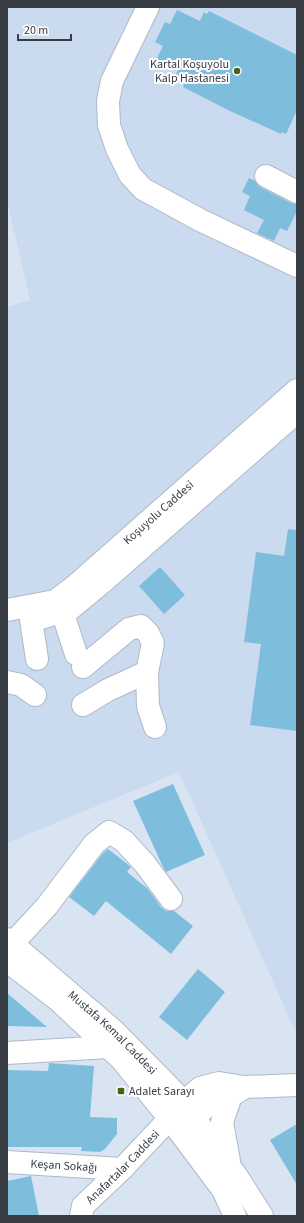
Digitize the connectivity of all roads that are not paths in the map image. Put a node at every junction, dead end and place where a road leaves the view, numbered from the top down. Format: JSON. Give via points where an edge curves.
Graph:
{"nodes":[{"id":1,"x":148,"y":7,"type":"edge"},
{"id":2,"x":266,"y":176,"type":"dead end"},
{"id":3,"x":297,"y":192,"type":"edge"},
{"id":4,"x":297,"y":266,"type":"edge"},
{"id":5,"x":297,"y":390,"type":"edge"},
{"id":6,"x":297,"y":412,"type":"edge"},
{"id":7,"x":7,"y":610,"type":"edge"},
{"id":8,"x":62,"y":611,"type":"junction"},
{"id":9,"x":31,"y":620,"type":"junction"},
{"id":10,"x":7,"y":625,"type":"edge"},
{"id":11,"x":37,"y":659,"type":"dead end"},
{"id":12,"x":147,"y":672,"type":"junction"},
{"id":13,"x":7,"y":682,"type":"edge"},
{"id":14,"x":35,"y":695,"type":"dead end"},
{"id":15,"x":83,"y":705,"type":"dead end"},
{"id":16,"x":155,"y":727,"type":"dead end"},
{"id":17,"x":171,"y":898,"type":"dead end"},
{"id":18,"x":9,"y":948,"type":"edge"},
{"id":19,"x":108,"y":1047,"type":"junction"},
{"id":20,"x":7,"y":1053,"type":"edge"},
{"id":21,"x":297,"y":1086,"type":"edge"},
{"id":22,"x":238,"y":1092,"type":"junction"},
{"id":23,"x":190,"y":1110,"type":"junction"},
{"id":24,"x":174,"y":1126,"type":"junction"},
{"id":25,"x":7,"y":1162,"type":"edge"},
{"id":26,"x":230,"y":1166,"type":"junction"},
{"id":27,"x":122,"y":1169,"type":"junction"},
{"id":28,"x":81,"y":1216,"type":"edge"},
{"id":29,"x":90,"y":1216,"type":"edge"},
{"id":30,"x":235,"y":1216,"type":"edge"},
{"id":31,"x":262,"y":1216,"type":"edge"}],
"edges":[{"from":1,"to":4,"type":"street","via":[[112,81],[108,101],[109,125],[130,175],[143,189],[200,220]]},
{"from":2,"to":3,"type":"street"},
{"from":5,"to":7,"type":"street","name":"Koşuyolu Caddesi","via":[[75,586],[55,601]]},
{"from":6,"to":8,"type":"street","name":"Koşuyolu Caddesi","via":[[105,580],[70,609]]},
{"from":8,"to":9,"type":"street","name":"Koşuyolu Caddesi"},
{"from":8,"to":12,"type":"street","via":[[80,660],[129,628],[141,626],[153,643]]},
{"from":9,"to":10,"type":"street","name":"Koşuyolu Caddesi"},
{"from":9,"to":11,"type":"street"},
{"from":12,"to":15,"type":"street"},
{"from":12,"to":16,"type":"street","via":[[148,706]]},
{"from":13,"to":14,"type":"street","via":[[21,685]]},
{"from":17,"to":18,"type":"street","via":[[124,841],[109,832],[94,844],[47,906]]},
{"from":18,"to":19,"type":"street","name":"Mustafa Kemal Caddesi","via":[[58,1000]]},
{"from":18,"to":23,"type":"street","name":"Mustafa Kemal Caddesi","via":[[113,1030]]},
{"from":19,"to":20,"type":"street"},
{"from":19,"to":24,"type":"street","name":"Mustafa Kemal Caddesi","via":[[122,1060]]},
{"from":21,"to":22,"type":"street"},
{"from":22,"to":23,"type":"street"},
{"from":22,"to":26,"type":"street","via":[[222,1122]]},
{"from":23,"to":24,"type":"street"},
{"from":23,"to":26,"type":"street","name":"Mustafa Kemal Caddesi"},
{"from":24,"to":27,"type":"street","name":"Anafartalar Caddesi"},
{"from":24,"to":29,"type":"street","name":"Anafartalar Caddesi"},
{"from":24,"to":30,"type":"street","name":"Mustafa Kemal Caddesi","via":[[223,1190]]},
{"from":25,"to":27,"type":"street","name":"Keşan Sokağı"},
{"from":26,"to":31,"type":"street","name":"Mustafa Kemal Caddesi"},
{"from":27,"to":28,"type":"street","name":"Anafartalar Caddesi","via":[[83,1206]]}]}
